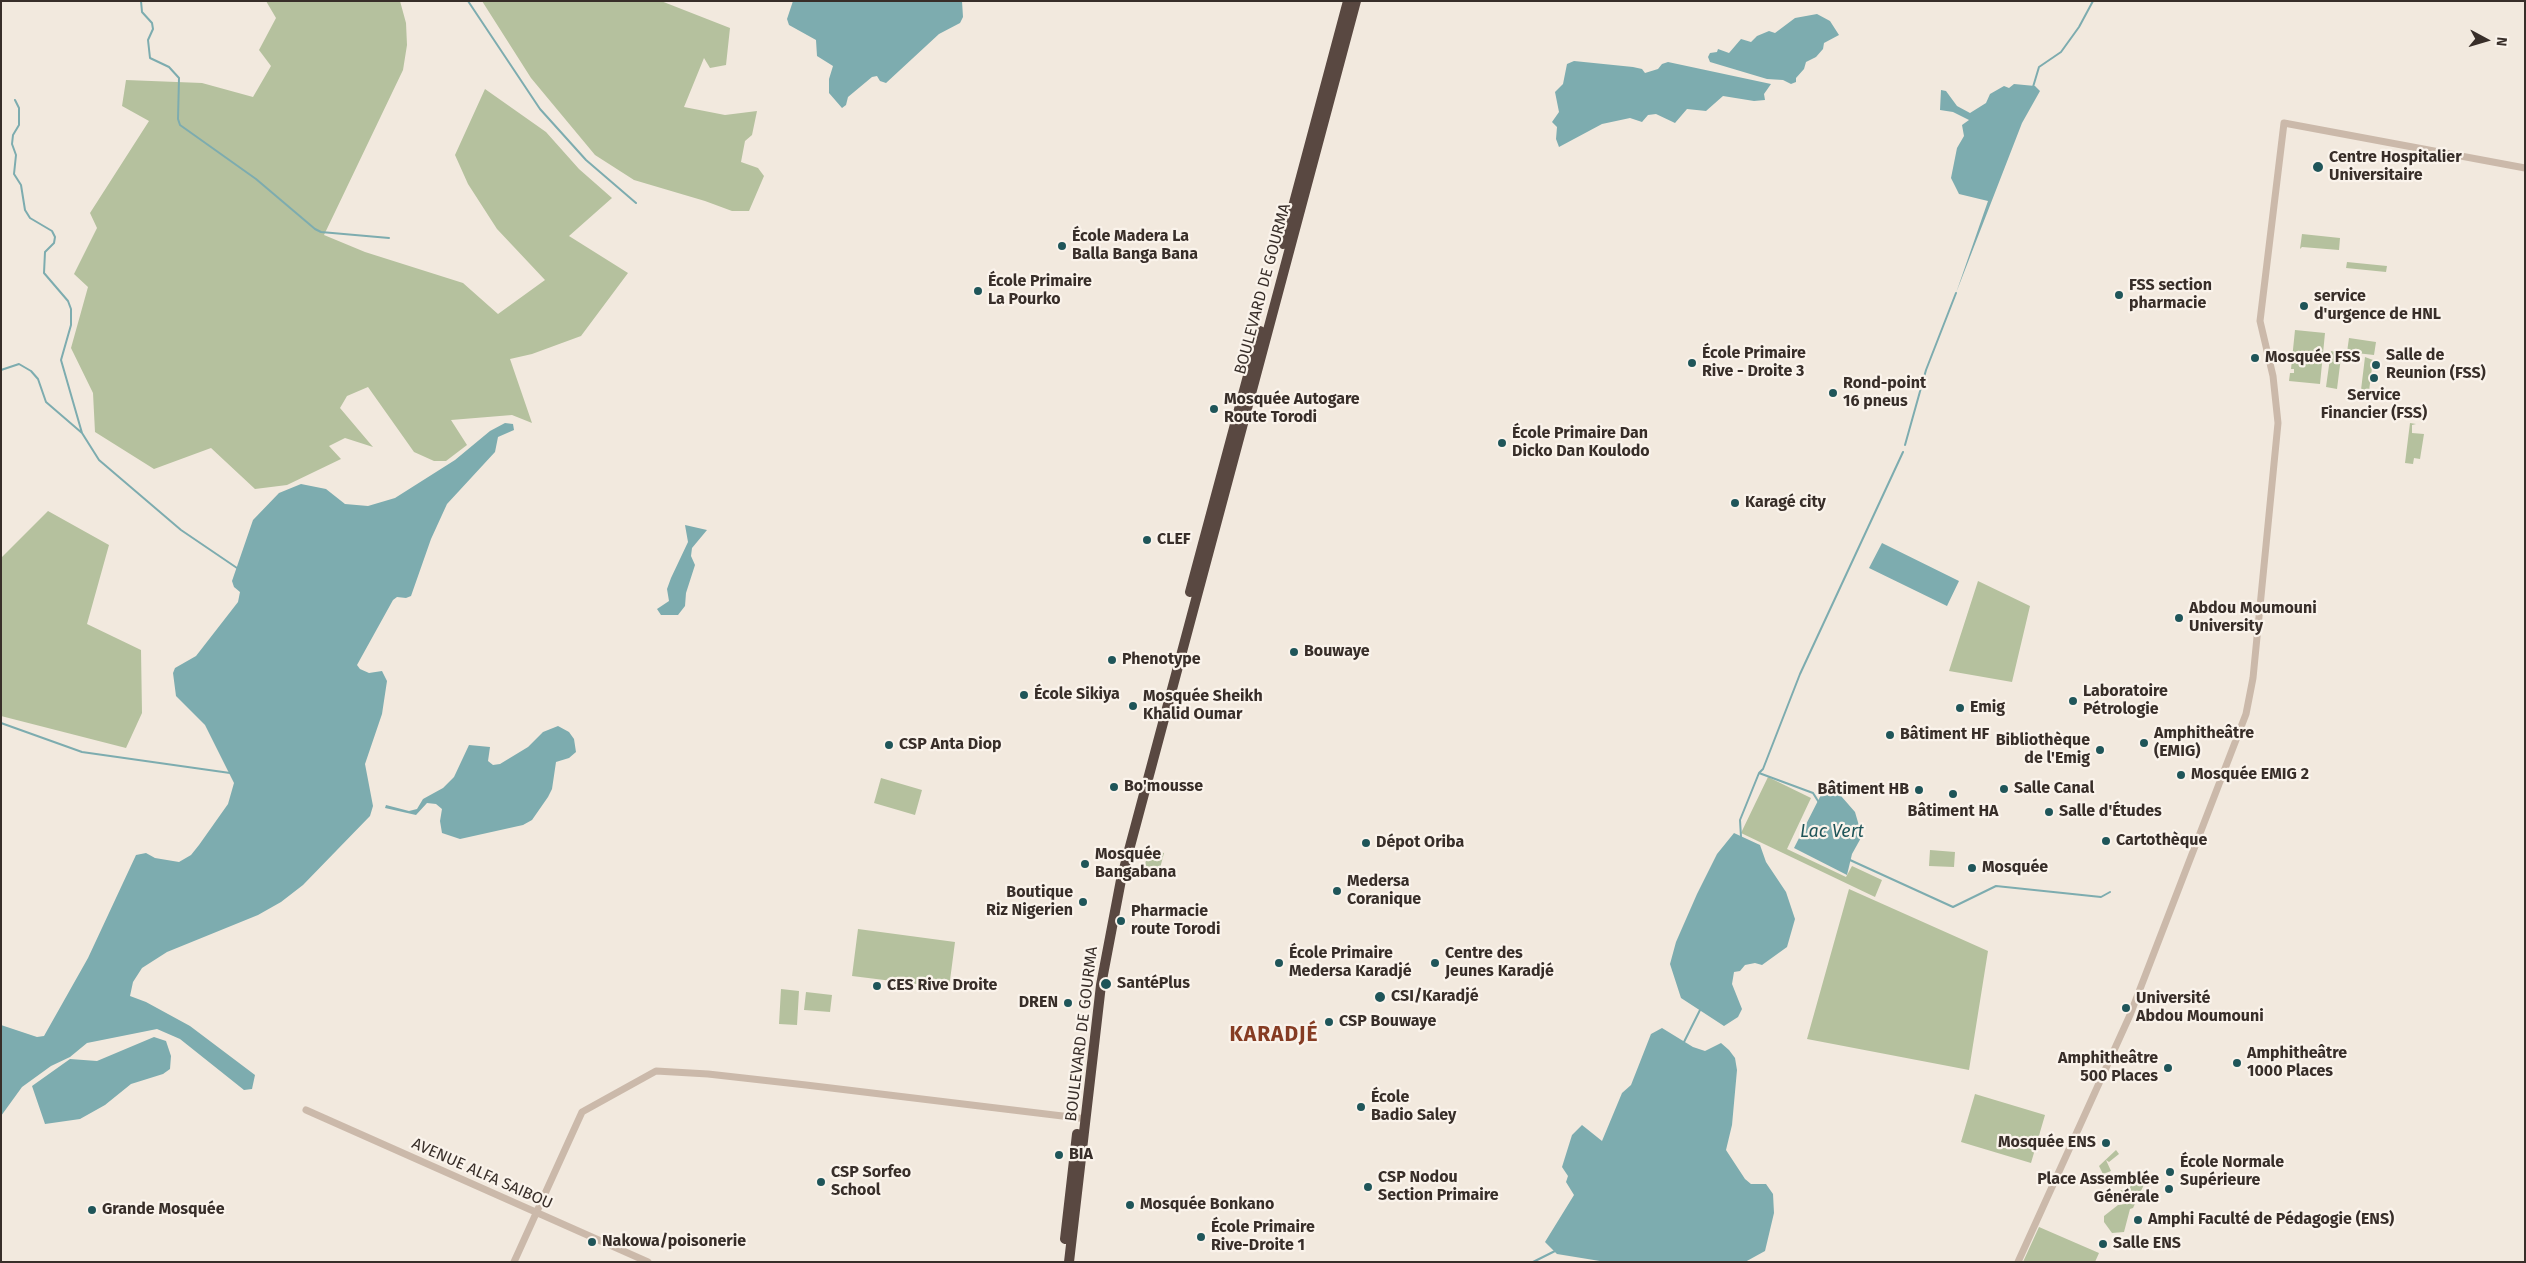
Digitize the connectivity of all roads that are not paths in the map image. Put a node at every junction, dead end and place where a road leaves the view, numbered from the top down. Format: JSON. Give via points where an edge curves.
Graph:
{"nodes":[{"id":1,"x":1348,"y":1,"type":"edge"},
{"id":2,"x":1356,"y":1,"type":"edge"},
{"id":3,"x":1324,"y":104,"type":"junction"},
{"id":4,"x":2525,"y":168,"type":"edge"},
{"id":5,"x":306,"y":1110,"type":"dead end"},
{"id":6,"x":1083,"y":1119,"type":"junction"},
{"id":7,"x":538,"y":1214,"type":"junction"},
{"id":8,"x":514,"y":1262,"type":"edge"},
{"id":9,"x":648,"y":1262,"type":"edge"},
{"id":10,"x":1062,"y":1262,"type":"edge"},
{"id":11,"x":1069,"y":1262,"type":"edge"},
{"id":12,"x":2018,"y":1262,"type":"edge"}],
"edges":[{"from":1,"to":3,"type":"highway","name":"BOULEVARD DE GOURMA"},
{"from":2,"to":3,"type":"highway","name":"BOULEVARD DE GOURMA"},
{"from":3,"to":6,"type":"highway","name":"BOULEVARD DE GOURMA","via":[[1145,772],[1110,934]]},
{"from":4,"to":12,"type":"street","via":[[2284,123],[2260,321],[2274,376],[2278,423],[2253,678],[2246,714],[2130,1015]]},
{"from":5,"to":7,"type":"street","name":"AVENUE ALFA SAIBOU"},
{"from":6,"to":7,"type":"street","via":[[806,1085],[656,1071],[582,1112]]},
{"from":6,"to":10,"type":"highway","name":"BOULEVARD DE GOURMA"},
{"from":6,"to":11,"type":"highway","name":"BOULEVARD DE GOURMA"},
{"from":7,"to":8,"type":"street"},
{"from":7,"to":9,"type":"street","name":"AVENUE ALFA SAIBOU"}]}
